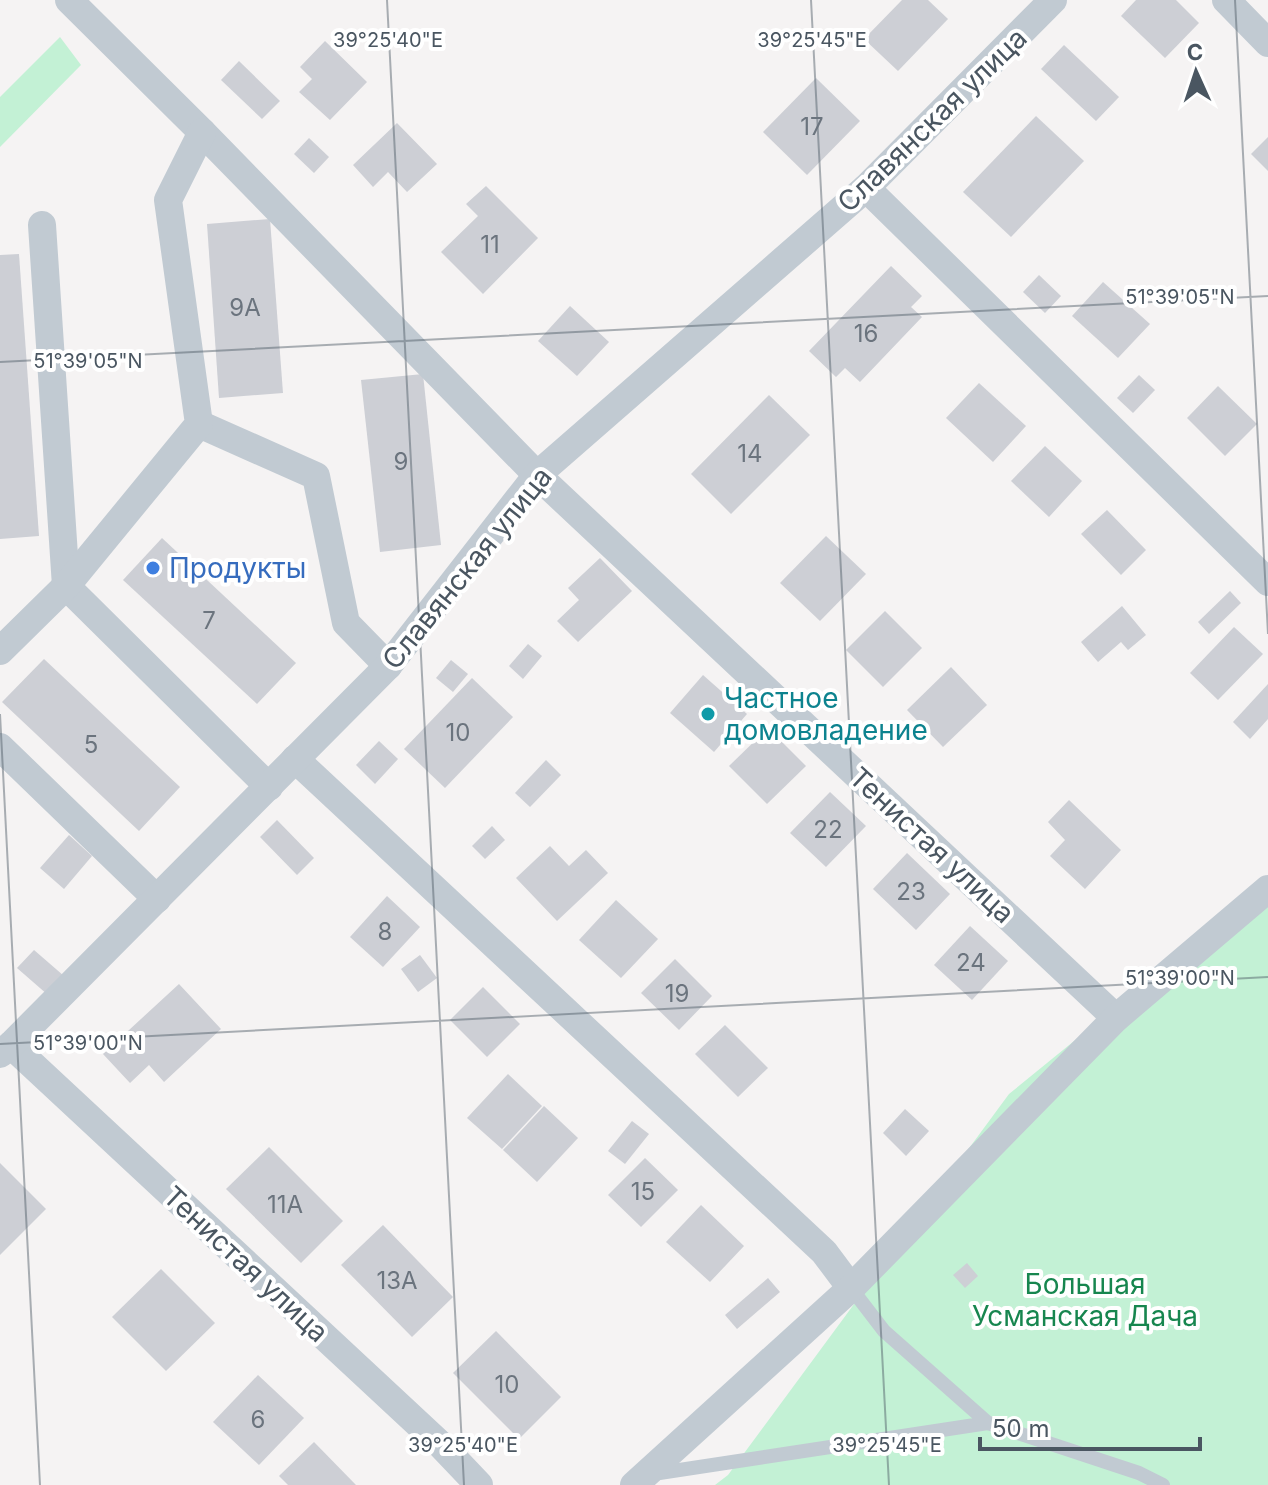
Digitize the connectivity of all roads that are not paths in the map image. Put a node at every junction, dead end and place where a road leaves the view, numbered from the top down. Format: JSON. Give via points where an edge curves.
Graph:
{"nodes":[{"id":1,"x":69,"y":0,"type":"edge"},
{"id":2,"x":1053,"y":0,"type":"edge"},
{"id":3,"x":1226,"y":0,"type":"edge"},
{"id":4,"x":1268,"y":43,"type":"edge"},
{"id":5,"x":202,"y":132,"type":"junction"},
{"id":6,"x":866,"y":188,"type":"junction"},
{"id":7,"x":42,"y":225,"type":"dead end"},
{"id":8,"x":199,"y":424,"type":"junction"},
{"id":9,"x":537,"y":475,"type":"junction"},
{"id":10,"x":1268,"y":582,"type":"edge"},
{"id":11,"x":66,"y":586,"type":"junction"},
{"id":12,"x":0,"y":651,"type":"edge"},
{"id":13,"x":388,"y":666,"type":"junction"},
{"id":14,"x":0,"y":747,"type":"edge"},
{"id":15,"x":295,"y":759,"type":"junction"},
{"id":16,"x":269,"y":787,"type":"junction"},
{"id":17,"x":1268,"y":889,"type":"edge"},
{"id":18,"x":157,"y":899,"type":"junction"},
{"id":19,"x":1116,"y":1018,"type":"junction"},
{"id":20,"x":6,"y":1049,"type":"edge"},
{"id":21,"x":851,"y":1288,"type":"junction"},
{"id":22,"x":988,"y":1423,"type":"junction"},
{"id":23,"x":640,"y":1480,"type":"edge"},
{"id":24,"x":479,"y":1485,"type":"edge"},
{"id":25,"x":1163,"y":1485,"type":"edge"}],
"edges":[{"from":1,"to":5,"type":"street","name":"Тенистая улица"},
{"from":2,"to":6,"type":"street","name":"Славянская улица"},
{"from":3,"to":4,"type":"street"},
{"from":5,"to":8,"type":"street","via":[[168,200]]},
{"from":5,"to":9,"type":"street","name":"Тенистая улица"},
{"from":6,"to":9,"type":"street","name":"Славянская улица"},
{"from":6,"to":10,"type":"street"},
{"from":7,"to":11,"type":"street"},
{"from":8,"to":11,"type":"street"},
{"from":8,"to":13,"type":"street","via":[[316,476],[346,623]]},
{"from":9,"to":13,"type":"street","name":"Славянская улица"},
{"from":9,"to":19,"type":"street","name":"Тенистая улица"},
{"from":11,"to":12,"type":"street"},
{"from":11,"to":16,"type":"street"},
{"from":13,"to":15,"type":"street","name":"Славянская улица"},
{"from":14,"to":18,"type":"street"},
{"from":15,"to":16,"type":"street","name":"Славянская улица"},
{"from":15,"to":21,"type":"street","via":[[824,1252]]},
{"from":16,"to":18,"type":"street","name":"Славянская улица"},
{"from":17,"to":19,"type":"street"},
{"from":18,"to":20,"type":"street","name":"Славянская улица"},
{"from":19,"to":21,"type":"street"},
{"from":20,"to":24,"type":"street","name":"Тенистая улица"},
{"from":21,"to":22,"type":"lane","via":[[884,1331]]},
{"from":21,"to":23,"type":"street"},
{"from":22,"to":23,"type":"lane"},
{"from":22,"to":25,"type":"lane"}]}
